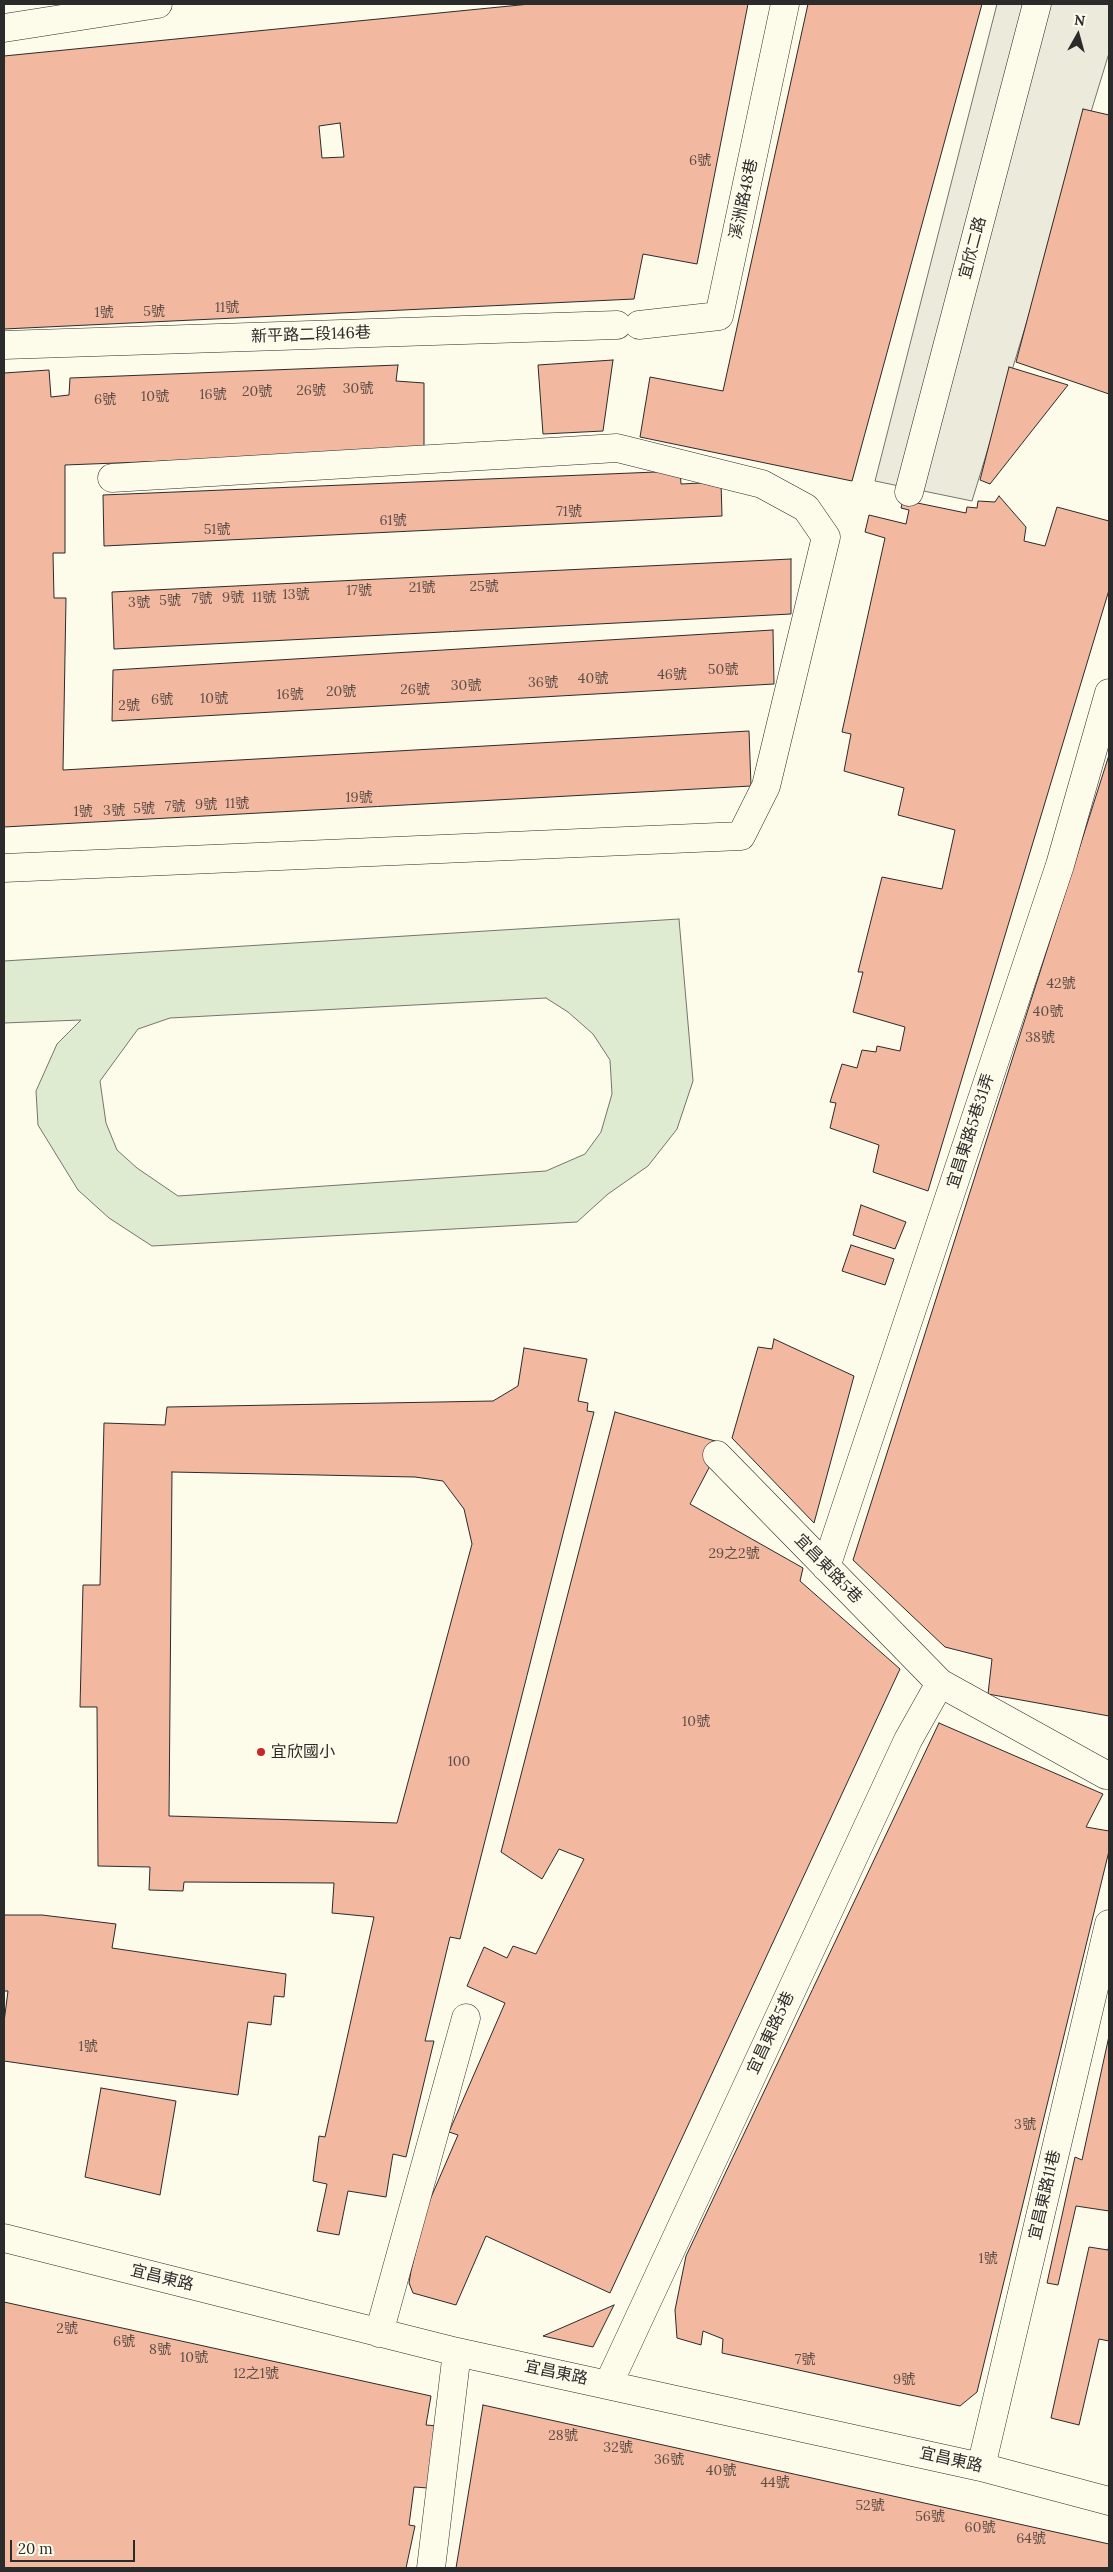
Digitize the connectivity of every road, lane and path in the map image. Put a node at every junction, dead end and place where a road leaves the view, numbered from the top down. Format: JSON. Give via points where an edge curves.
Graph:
{"nodes":[{"id":1,"x":158,"y":4,"type":"edge"},
{"id":2,"x":786,"y":4,"type":"edge"},
{"id":3,"x":1037,"y":4,"type":"edge"},
{"id":4,"x":4,"y":28,"type":"edge"},
{"id":5,"x":628,"y":325,"type":"joint"},
{"id":6,"x":4,"y":345,"type":"edge"},
{"id":7,"x":112,"y":478,"type":"dead end"},
{"id":8,"x":910,"y":492,"type":"dead end"},
{"id":9,"x":1109,"y":693,"type":"edge"},
{"id":10,"x":4,"y":868,"type":"edge"},
{"id":11,"x":717,"y":1455,"type":"dead end"},
{"id":12,"x":826,"y":1567,"type":"junction"},
{"id":13,"x":940,"y":1683,"type":"junction"},
{"id":14,"x":1108,"y":1776,"type":"edge"},
{"id":15,"x":1109,"y":1924,"type":"edge"},
{"id":16,"x":466,"y":2018,"type":"dead end"},
{"id":17,"x":4,"y":2238,"type":"edge"},
{"id":18,"x":379,"y":2333,"type":"junction"},
{"id":19,"x":457,"y":2352,"type":"junction"},
{"id":20,"x":608,"y":2385,"type":"junction"},
{"id":21,"x":981,"y":2467,"type":"junction"},
{"id":22,"x":1109,"y":2501,"type":"edge"},
{"id":23,"x":431,"y":2568,"type":"edge"}],
"edges":[{"from":1,"to":4,"type":"street"},
{"from":2,"to":5,"type":"street","name":"溪洲路48巷","via":[[719,316]]},
{"from":3,"to":8,"type":"street","name":"宜欣二路"},
{"from":5,"to":6,"type":"street","name":"新平路二段146巷"},
{"from":7,"to":10,"type":"street","via":[[617,448],[762,484],[806,508],[826,537],[766,786],[742,836]]},
{"from":9,"to":12,"type":"street","name":"宜昌東路5巷31弄","via":[[1060,865]]},
{"from":11,"to":12,"type":"street","name":"宜昌東路5巷"},
{"from":12,"to":13,"type":"street","name":"宜昌東路5巷"},
{"from":13,"to":14,"type":"street","name":"宜昌東路5巷"},
{"from":13,"to":20,"type":"street","name":"宜昌東路5巷","via":[[908,1740]]},
{"from":15,"to":21,"type":"street","name":"宜昌東路11巷"},
{"from":16,"to":18,"type":"street"},
{"from":17,"to":18,"type":"street","name":"宜昌東路"},
{"from":18,"to":19,"type":"street","name":"宜昌東路"},
{"from":19,"to":20,"type":"street","name":"宜昌東路"},
{"from":19,"to":23,"type":"street"},
{"from":20,"to":21,"type":"street","name":"宜昌東路"},
{"from":21,"to":22,"type":"street","name":"宜昌東路"}]}
